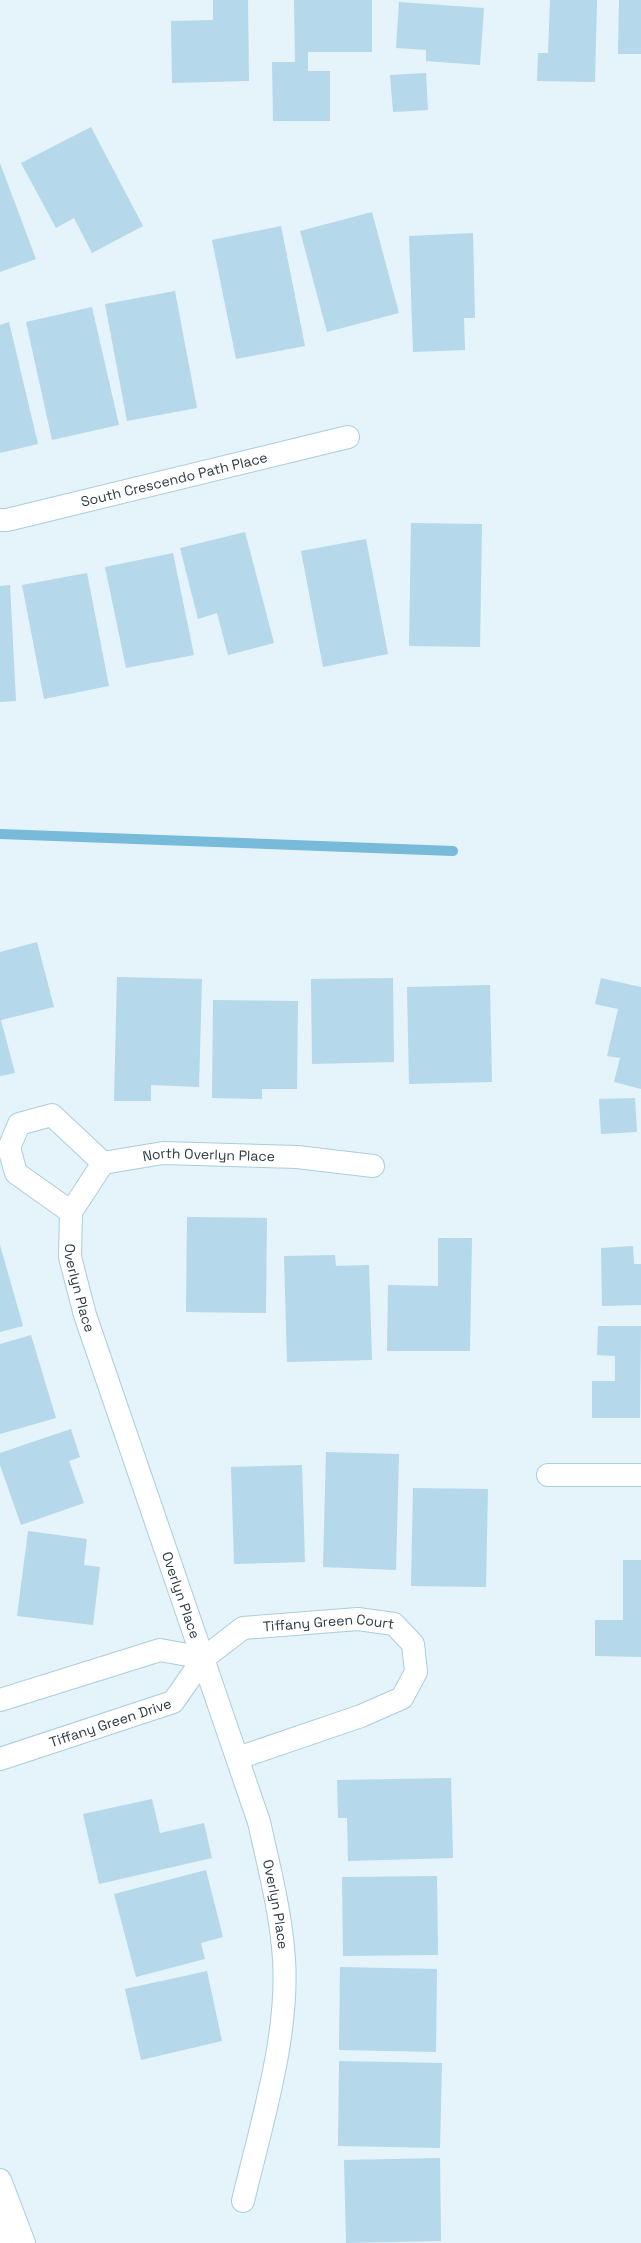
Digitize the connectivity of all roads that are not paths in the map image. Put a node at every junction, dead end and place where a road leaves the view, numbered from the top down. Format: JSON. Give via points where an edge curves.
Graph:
{"nodes":[{"id":1,"x":348,"y":437,"type":"dead end"},
{"id":2,"x":0,"y":520,"type":"edge"},
{"id":3,"x":103,"y":1163,"type":"junction"},
{"id":4,"x":373,"y":1166,"type":"dead end"},
{"id":5,"x":70,"y":1212,"type":"junction"},
{"id":6,"x":641,"y":1475,"type":"edge"},
{"id":7,"x":548,"y":1476,"type":"dead end"},
{"id":8,"x":204,"y":1658,"type":"junction"},
{"id":9,"x":0,"y":1700,"type":"edge"},
{"id":10,"x":238,"y":1758,"type":"junction"},
{"id":11,"x":0,"y":1759,"type":"edge"},
{"id":12,"x":0,"y":2180,"type":"edge"},
{"id":13,"x":0,"y":2190,"type":"edge"},
{"id":14,"x":243,"y":2200,"type":"dead end"},
{"id":15,"x":2,"y":2243,"type":"edge"},
{"id":16,"x":24,"y":2243,"type":"edge"}],
"edges":[{"from":1,"to":2,"type":"street","name":"South Crescendo Path Place"},
{"from":3,"to":4,"type":"street","name":"North Overlyn Place","via":[[163,1153],[297,1157]]},
{"from":3,"to":5,"type":"street"},
{"from":3,"to":5,"type":"street","via":[[52,1115],[19,1124],[9,1148],[16,1173]]},
{"from":5,"to":8,"type":"street","name":"Overlyn Place","via":[[70,1257],[84,1315]]},
{"from":6,"to":7,"type":"street"},
{"from":8,"to":9,"type":"street","via":[[160,1650]]},
{"from":8,"to":10,"type":"street","name":"Overlyn Place"},
{"from":8,"to":10,"type":"street","name":"Tiffany Green Court","via":[[243,1628],[358,1619],[394,1624],[413,1644],[416,1672],[402,1698],[361,1716]]},
{"from":8,"to":11,"type":"street","name":"Tiffany Green Drive","via":[[173,1702]]},
{"from":10,"to":14,"type":"street","name":"Overlyn Place","via":[[259,1822],[276,1899],[284,1960],[282,2009],[273,2076]]},
{"from":12,"to":16,"type":"street"},
{"from":13,"to":15,"type":"street"}]}
